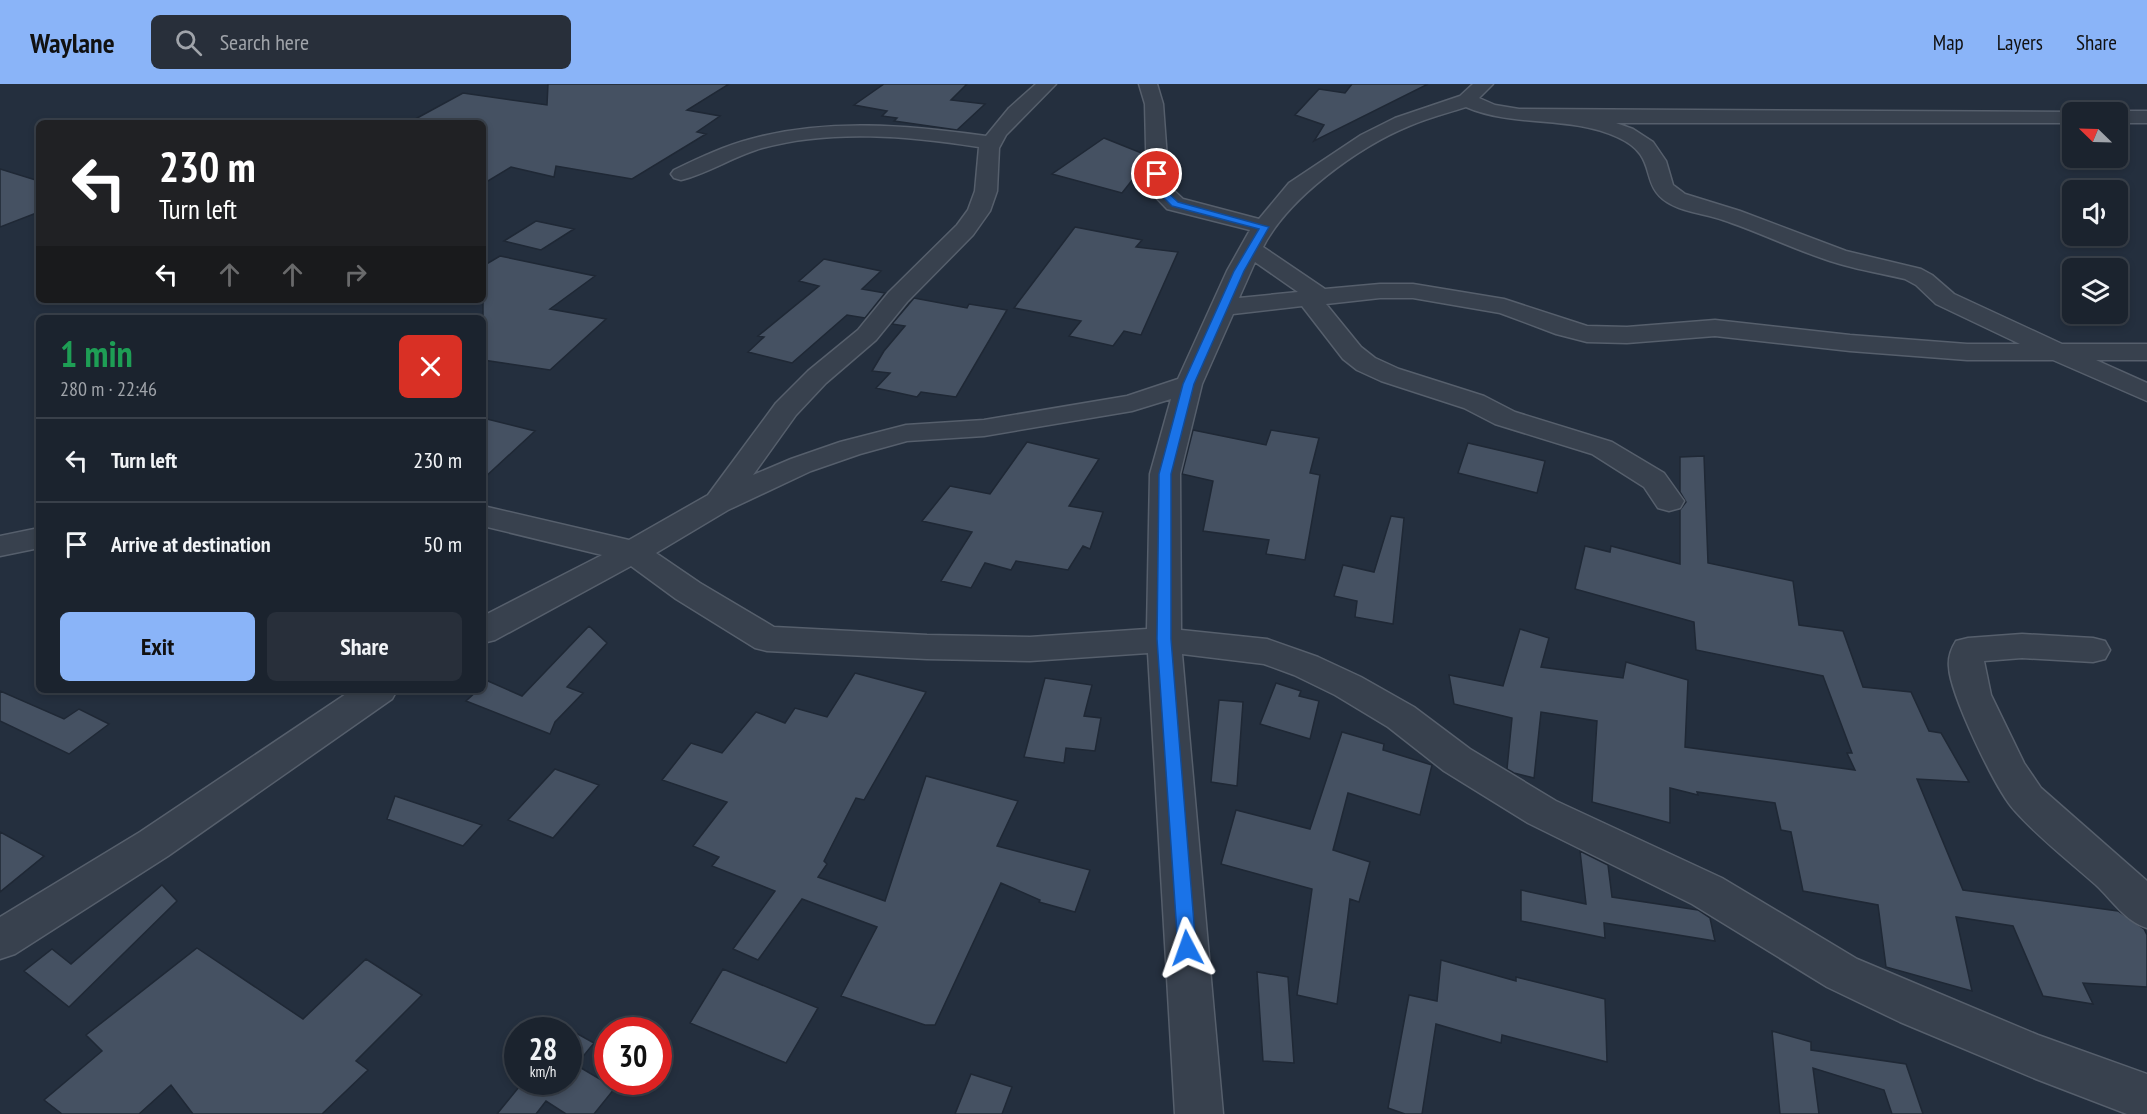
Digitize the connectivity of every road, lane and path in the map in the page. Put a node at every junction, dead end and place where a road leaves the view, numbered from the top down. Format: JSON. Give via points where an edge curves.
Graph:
{"nodes":[{"id":1,"x":1047,"y":84,"type":"edge"},
{"id":2,"x":1148,"y":84,"type":"edge"},
{"id":3,"x":1476,"y":92,"type":"edge"},
{"id":4,"x":1569,"y":117,"type":"junction"},
{"id":5,"x":2062,"y":117,"type":"edge"},
{"id":6,"x":2128,"y":117,"type":"edge"},
{"id":7,"x":2147,"y":117,"type":"edge"},
{"id":8,"x":992,"y":143,"type":"junction"},
{"id":9,"x":681,"y":174,"type":"dead end"},
{"id":10,"x":1258,"y":238,"type":"junction"},
{"id":11,"x":1315,"y":298,"type":"junction"},
{"id":12,"x":1224,"y":307,"type":"junction"},
{"id":13,"x":2147,"y":351,"type":"edge"},
{"id":14,"x":2061,"y":352,"type":"junction"},
{"id":15,"x":1189,"y":384,"type":"junction"},
{"id":16,"x":2147,"y":393,"type":"edge"},
{"id":17,"x":1669,"y":501,"type":"dead end"},
{"id":18,"x":717,"y":503,"type":"junction"},
{"id":19,"x":486,"y":517,"type":"edge"},
{"id":20,"x":36,"y":539,"type":"edge"},
{"id":21,"x":0,"y":546,"type":"edge"},
{"id":22,"x":633,"y":552,"type":"junction"},
{"id":23,"x":486,"y":629,"type":"edge"},
{"id":24,"x":1164,"y":639,"type":"junction"},
{"id":25,"x":2092,"y":650,"type":"dead end"},
{"id":26,"x":375,"y":693,"type":"edge"},
{"id":27,"x":2147,"y":910,"type":"edge"},
{"id":28,"x":0,"y":940,"type":"edge"},
{"id":29,"x":2147,"y":1098,"type":"edge"},
{"id":30,"x":1199,"y":1114,"type":"edge"}],
"edges":[{"from":1,"to":8,"type":"street","via":[[1016,111]]},
{"from":2,"to":10,"type":"street","via":[[1154,104],[1158,188],[1175,204]]},
{"from":3,"to":4,"type":"street","via":[[1490,110]]},
{"from":3,"to":10,"type":"street","via":[[1368,139],[1297,188]]},
{"from":4,"to":5,"type":"street"},
{"from":4,"to":14,"type":"street","via":[[1604,125],[1647,148],[1654,157],[1660,184],[1677,199],[1838,256],[1913,274],[1945,299]]},
{"from":6,"to":7,"type":"street"},
{"from":8,"to":9,"type":"street","via":[[900,132],[804,136],[758,143]]},
{"from":8,"to":18,"type":"street","via":[[986,191],[979,211],[965,230],[898,297],[867,335],[786,409]]},
{"from":10,"to":11,"type":"street","via":[[1272,266]]},
{"from":10,"to":12,"type":"street"},
{"from":11,"to":12,"type":"street"},
{"from":11,"to":14,"type":"street","via":[[1394,291],[1447,296],[1504,306],[1587,334],[1715,328],[1967,352]]},
{"from":11,"to":17,"type":"street","via":[[1352,353],[1366,364],[1474,402],[1505,418],[1602,448],[1654,480]]},
{"from":12,"to":15,"type":"street"},
{"from":13,"to":14,"type":"street"},
{"from":14,"to":16,"type":"street"},
{"from":15,"to":18,"type":"street","via":[[1132,402],[984,428],[906,432],[801,465]]},
{"from":15,"to":24,"type":"street","via":[[1165,474]]},
{"from":18,"to":22,"type":"street"},
{"from":19,"to":22,"type":"street"},
{"from":20,"to":21,"type":"street"},
{"from":22,"to":23,"type":"street"},
{"from":22,"to":24,"type":"street","via":[[768,639],[1030,649]]},
{"from":24,"to":29,"type":"street","via":[[1266,652],[1337,681],[1401,717],[1457,760],[1542,812],[1707,891],[1842,973],[2036,1057]]},
{"from":24,"to":30,"type":"street"},
{"from":25,"to":27,"type":"street","via":[[1994,646],[1968,650],[1966,667],[1973,695],[2009,772],[2027,799]]},
{"from":26,"to":28,"type":"street","via":[[154,844]]}]}
